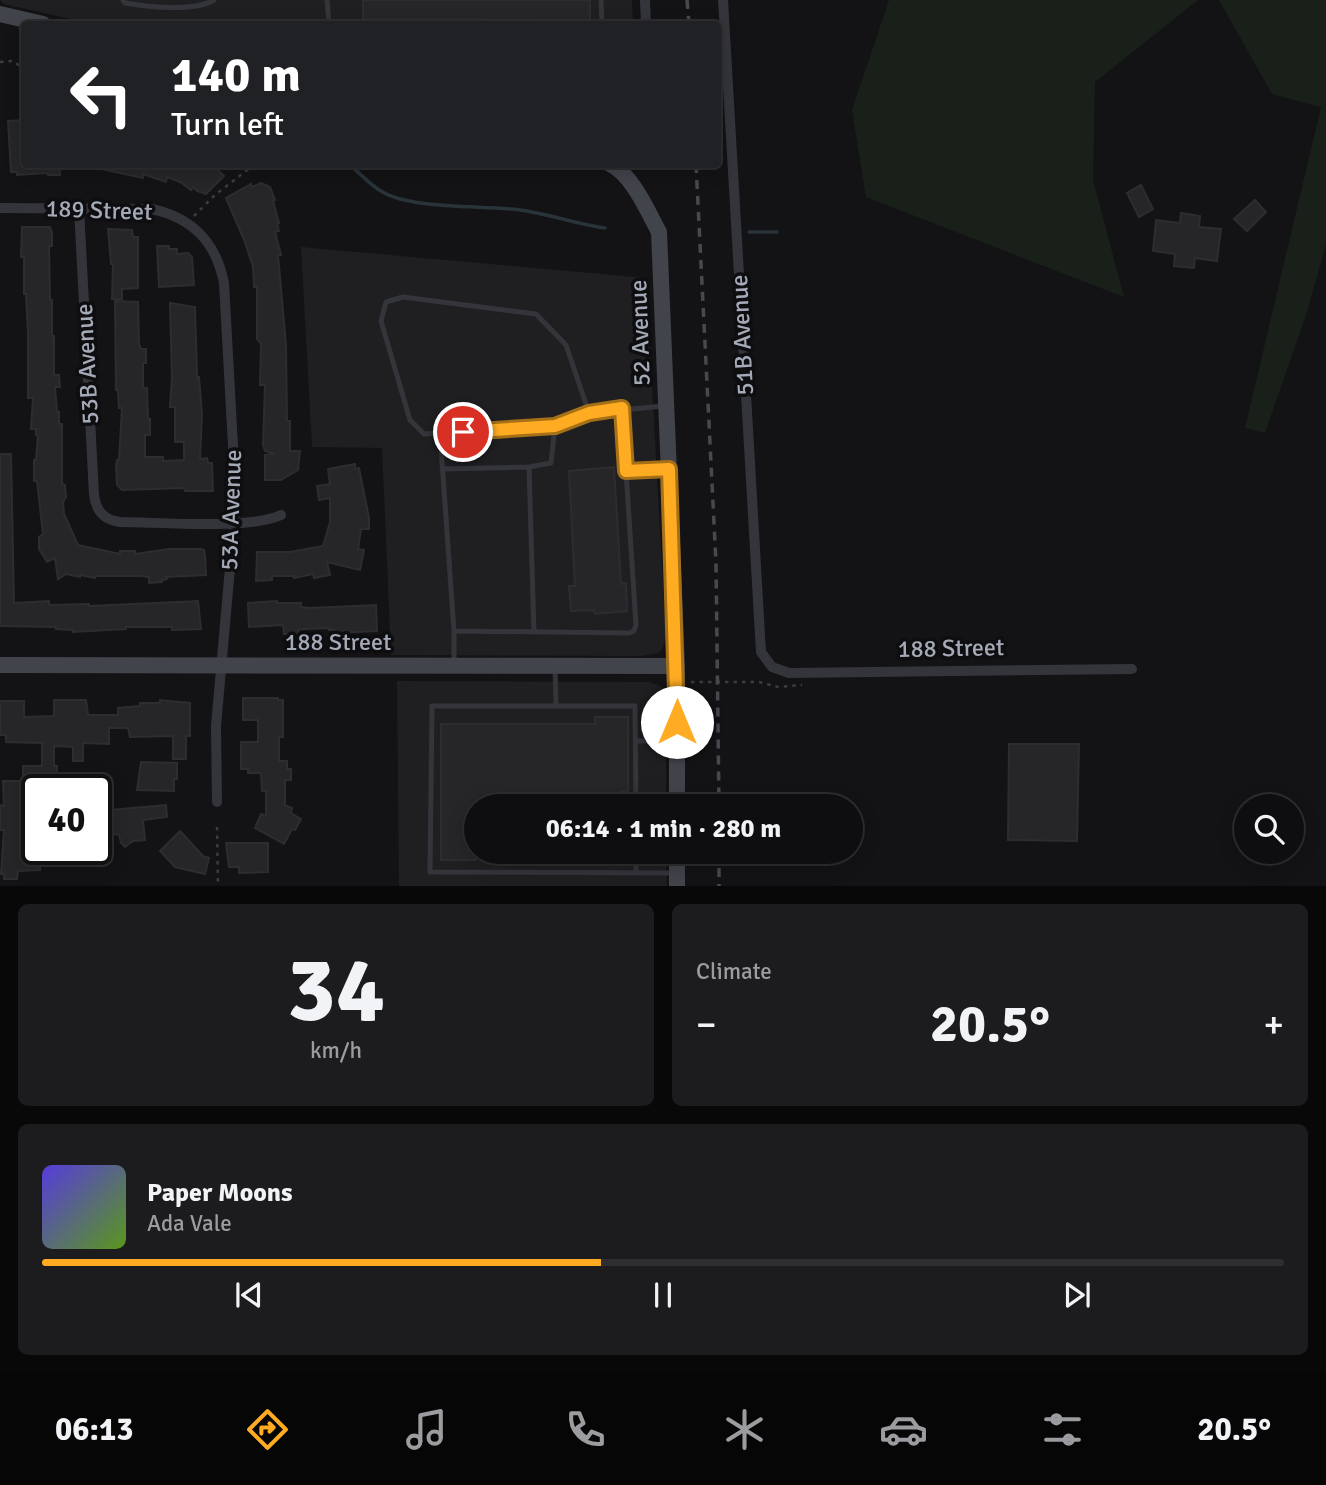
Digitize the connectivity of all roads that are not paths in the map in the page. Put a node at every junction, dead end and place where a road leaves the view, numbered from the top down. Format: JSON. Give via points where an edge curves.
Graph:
{"nodes":[{"id":1,"x":123,"y":0,"type":"edge"},
{"id":2,"x":214,"y":0,"type":"edge"},
{"id":3,"x":327,"y":0,"type":"edge"},
{"id":4,"x":601,"y":0,"type":"edge"},
{"id":5,"x":645,"y":0,"type":"edge"},
{"id":6,"x":723,"y":0,"type":"edge"},
{"id":7,"x":0,"y":14,"type":"edge"},
{"id":8,"x":30,"y":21,"type":"edge"},
{"id":9,"x":329,"y":21,"type":"edge"},
{"id":10,"x":602,"y":21,"type":"edge"},
{"id":11,"x":646,"y":21,"type":"edge"},
{"id":12,"x":617,"y":168,"type":"edge"},
{"id":13,"x":0,"y":208,"type":"edge"},
{"id":14,"x":79,"y":208,"type":"junction"},
{"id":15,"x":190,"y":224,"type":"joint"},
{"id":16,"x":666,"y":406,"type":"junction"},
{"id":17,"x":622,"y":408,"type":"junction"},
{"id":18,"x":589,"y":413,"type":"junction"},
{"id":19,"x":555,"y":426,"type":"junction"},
{"id":20,"x":440,"y":433,"type":"junction"},
{"id":21,"x":529,"y":467,"type":"junction"},
{"id":22,"x":442,"y":469,"type":"junction"},
{"id":23,"x":669,"y":469,"type":"junction"},
{"id":24,"x":626,"y":471,"type":"junction"},
{"id":25,"x":281,"y":515,"type":"dead end"},
{"id":26,"x":235,"y":522,"type":"junction"},
{"id":27,"x":454,"y":631,"type":"junction"},
{"id":28,"x":534,"y":632,"type":"junction"},
{"id":29,"x":454,"y":664,"type":"junction"},
{"id":30,"x":0,"y":665,"type":"edge"},
{"id":31,"x":222,"y":666,"type":"junction"},
{"id":32,"x":677,"y":666,"type":"junction"},
{"id":33,"x":555,"y":667,"type":"junction"},
{"id":34,"x":772,"y":667,"type":"joint"},
{"id":35,"x":1132,"y":669,"type":"dead end"},
{"id":36,"x":556,"y":706,"type":"junction"},
{"id":37,"x":636,"y":741,"type":"junction"},
{"id":38,"x":677,"y":741,"type":"junction"},
{"id":39,"x":636,"y":794,"type":"edge"},
{"id":40,"x":677,"y":794,"type":"edge"},
{"id":41,"x":217,"y":802,"type":"dead end"},
{"id":42,"x":636,"y":864,"type":"edge"},
{"id":43,"x":636,"y":873,"type":"junction"},
{"id":44,"x":677,"y":880,"type":"edge"}],
"edges":[{"from":1,"to":2,"type":"lane","via":[[147,7],[205,5]]},
{"from":3,"to":9,"type":"lane"},
{"from":4,"to":10,"type":"lane"},
{"from":5,"to":11,"type":"street"},
{"from":6,"to":34,"type":"street","name":"51B Avenue","via":[[761,652]]},
{"from":7,"to":8,"type":"street"},
{"from":12,"to":16,"type":"street","name":"52 Avenue","via":[[640,196],[659,232]]},
{"from":13,"to":14,"type":"street","name":"189 Street"},
{"from":14,"to":15,"type":"street","name":"189 Street","via":[[152,209]]},
{"from":14,"to":26,"type":"street","name":"53B Avenue","via":[[95,504],[104,517],[120,522]]},
{"from":15,"to":26,"type":"street","name":"53A Avenue","via":[[214,252],[224,283]]},
{"from":16,"to":17,"type":"lane"},
{"from":16,"to":23,"type":"street","name":"52 Avenue"},
{"from":17,"to":18,"type":"lane"},
{"from":17,"to":24,"type":"lane"},
{"from":18,"to":19,"type":"lane"},
{"from":18,"to":20,"type":"lane","via":[[566,345],[536,314],[403,297],[386,302],[381,321],[410,420],[424,434]]},
{"from":19,"to":20,"type":"lane"},
{"from":19,"to":21,"type":"lane","via":[[551,463]]},
{"from":20,"to":22,"type":"lane"},
{"from":21,"to":22,"type":"lane"},
{"from":21,"to":28,"type":"lane"},
{"from":22,"to":27,"type":"lane"},
{"from":23,"to":24,"type":"lane"},
{"from":23,"to":32,"type":"street","name":"52 Avenue"},
{"from":24,"to":28,"type":"lane","via":[[634,631]]},
{"from":25,"to":26,"type":"street"},
{"from":26,"to":31,"type":"street","name":"53A Avenue"},
{"from":27,"to":28,"type":"lane"},
{"from":27,"to":29,"type":"lane"},
{"from":29,"to":31,"type":"street","name":"188 Street"},
{"from":29,"to":33,"type":"street","name":"188 Street"},
{"from":30,"to":31,"type":"street","name":"188 Street"},
{"from":31,"to":41,"type":"street","name":"53A Avenue","via":[[216,726]]},
{"from":32,"to":33,"type":"street","name":"188 Street"},
{"from":32,"to":38,"type":"street","name":"52 Avenue"},
{"from":33,"to":36,"type":"lane"},
{"from":34,"to":35,"type":"street","name":"188 Street","via":[[789,673]]},
{"from":36,"to":37,"type":"lane","via":[[635,706]]},
{"from":36,"to":43,"type":"lane","via":[[432,706],[430,872]]},
{"from":37,"to":38,"type":"lane"},
{"from":37,"to":39,"type":"lane"},
{"from":38,"to":40,"type":"street","name":"52 Avenue"},
{"from":42,"to":43,"type":"lane"},
{"from":43,"to":44,"type":"lane"}]}
